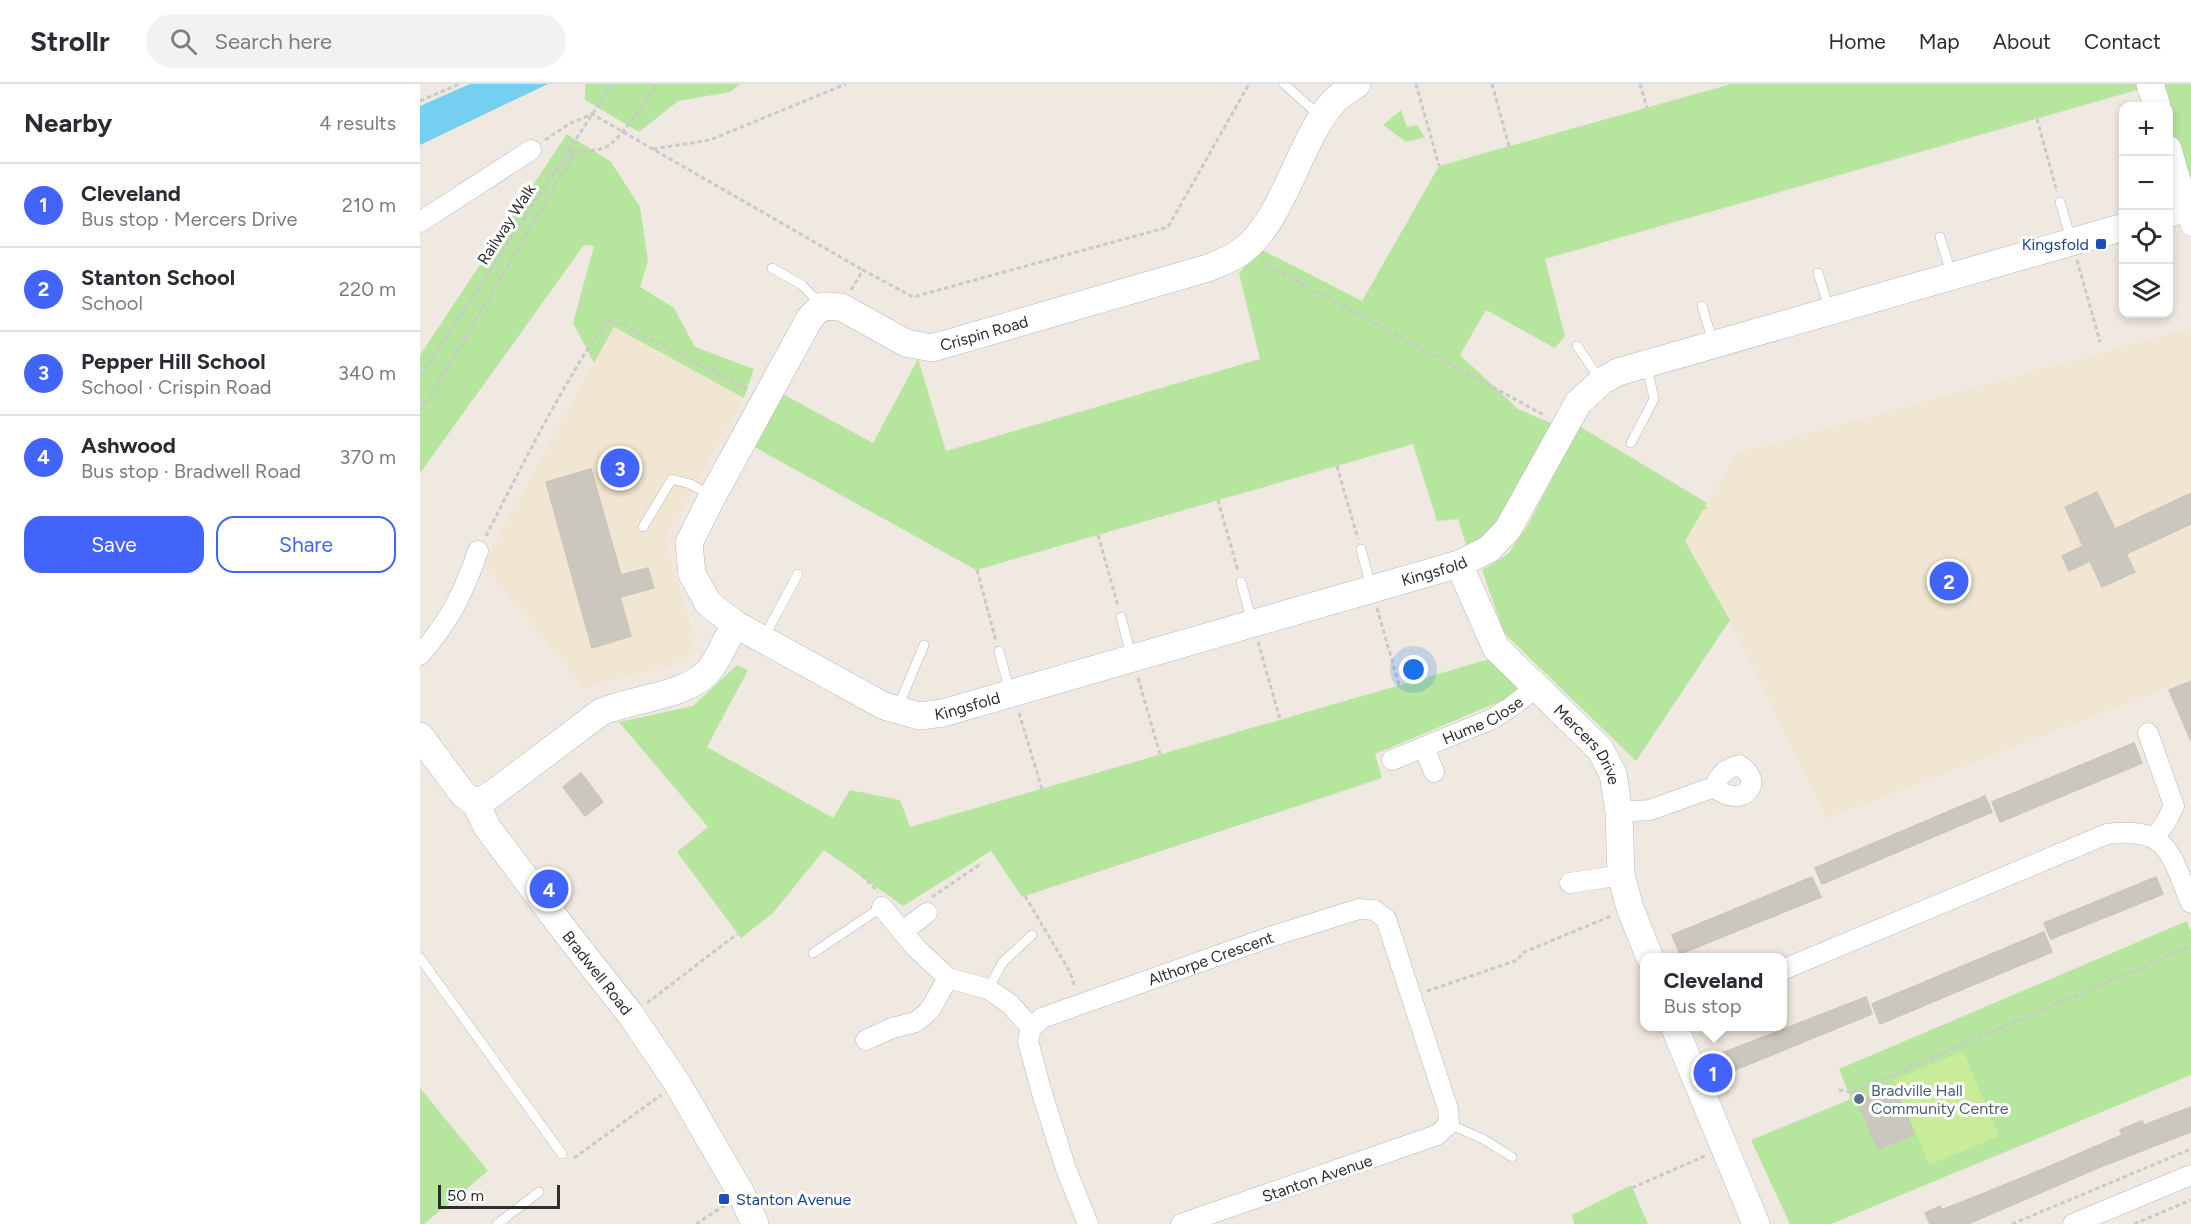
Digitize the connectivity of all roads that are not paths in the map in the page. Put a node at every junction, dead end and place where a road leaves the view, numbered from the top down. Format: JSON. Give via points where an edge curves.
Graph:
{"nodes":[{"id":1,"x":1284,"y":84,"type":"edge"},
{"id":2,"x":1357,"y":84,"type":"edge"},
{"id":3,"x":2150,"y":84,"type":"edge"},
{"id":4,"x":2156,"y":102,"type":"edge"},
{"id":5,"x":1322,"y":118,"type":"junction"},
{"id":6,"x":531,"y":150,"type":"road end"},
{"id":7,"x":2171,"y":156,"type":"edge"},
{"id":8,"x":2060,"y":202,"type":"road end"},
{"id":9,"x":2182,"y":216,"type":"edge"},
{"id":10,"x":420,"y":222,"type":"edge"},
{"id":11,"x":2119,"y":227,"type":"edge"},
{"id":12,"x":1940,"y":237,"type":"dead end"},
{"id":13,"x":2072,"y":241,"type":"junction"},
{"id":14,"x":772,"y":268,"type":"dead end"},
{"id":15,"x":1818,"y":273,"type":"dead end"},
{"id":16,"x":1951,"y":275,"type":"junction"},
{"id":17,"x":832,"y":306,"type":"junction"},
{"id":18,"x":1702,"y":306,"type":"dead end"},
{"id":19,"x":1830,"y":310,"type":"junction"},
{"id":20,"x":1714,"y":344,"type":"junction"},
{"id":21,"x":1577,"y":346,"type":"dead end"},
{"id":22,"x":1646,"y":364,"type":"junction"},
{"id":23,"x":1602,"y":381,"type":"junction"},
{"id":24,"x":1631,"y":443,"type":"dead end"},
{"id":25,"x":712,"y":496,"type":"junction"},
{"id":26,"x":643,"y":527,"type":"dead end"},
{"id":27,"x":1361,"y":549,"type":"road end"},
{"id":28,"x":478,"y":551,"type":"road end"},
{"id":29,"x":1458,"y":564,"type":"junction"},
{"id":30,"x":798,"y":574,"type":"dead end"},
{"id":31,"x":1241,"y":582,"type":"road end"},
{"id":32,"x":1372,"y":589,"type":"junction"},
{"id":33,"x":1121,"y":616,"type":"road end"},
{"id":34,"x":1253,"y":623,"type":"junction"},
{"id":35,"x":735,"y":624,"type":"junction"},
{"id":36,"x":763,"y":639,"type":"junction"},
{"id":37,"x":924,"y":645,"type":"dead end"},
{"id":38,"x":999,"y":651,"type":"road end"},
{"id":39,"x":420,"y":655,"type":"edge"},
{"id":40,"x":1132,"y":657,"type":"junction"},
{"id":41,"x":1537,"y":687,"type":"junction"},
{"id":42,"x":1012,"y":692,"type":"junction"},
{"id":43,"x":897,"y":710,"type":"junction"},
{"id":44,"x":2148,"y":733,"type":"dead end"},
{"id":45,"x":420,"y":736,"type":"edge"},
{"id":46,"x":1424,"y":747,"type":"junction"},
{"id":47,"x":1392,"y":759,"type":"dead end"},
{"id":48,"x":1434,"y":772,"type":"dead end"},
{"id":49,"x":1714,"y":788,"type":"dead end"},
{"id":50,"x":476,"y":804,"type":"junction"},
{"id":51,"x":1619,"y":812,"type":"junction"},
{"id":52,"x":2154,"y":837,"type":"junction"},
{"id":53,"x":1621,"y":875,"type":"junction"},
{"id":54,"x":1570,"y":883,"type":"dead end"},
{"id":55,"x":2191,"y":903,"type":"edge"},
{"id":56,"x":882,"y":907,"type":"joint"},
{"id":57,"x":927,"y":913,"type":"road end"},
{"id":58,"x":903,"y":931,"type":"junction"},
{"id":59,"x":1032,"y":935,"type":"dead end"},
{"id":60,"x":813,"y":953,"type":"dead end"},
{"id":61,"x":1648,"y":953,"type":"edge"},
{"id":62,"x":420,"y":958,"type":"edge"},
{"id":63,"x":1787,"y":968,"type":"edge"},
{"id":64,"x":948,"y":978,"type":"junction"},
{"id":65,"x":988,"y":989,"type":"junction"},
{"id":66,"x":1031,"y":1028,"type":"junction"},
{"id":67,"x":1676,"y":1031,"type":"edge"},
{"id":68,"x":866,"y":1040,"type":"dead end"},
{"id":69,"x":1449,"y":1124,"type":"junction"},
{"id":70,"x":562,"y":1154,"type":"road end"},
{"id":71,"x":1512,"y":1157,"type":"dead end"},
{"id":72,"x":2191,"y":1175,"type":"edge"},
{"id":73,"x":539,"y":1192,"type":"dead end"},
{"id":74,"x":497,"y":1224,"type":"edge"},
{"id":75,"x":755,"y":1224,"type":"edge"},
{"id":76,"x":1088,"y":1224,"type":"edge"},
{"id":77,"x":1181,"y":1224,"type":"edge"},
{"id":78,"x":1756,"y":1224,"type":"edge"},
{"id":79,"x":2073,"y":1224,"type":"edge"}],
"edges":[{"from":1,"to":5,"type":"lane"},
{"from":2,"to":5,"type":"street","name":"Crispin Road","via":[[1336,99]]},
{"from":3,"to":4,"type":"street"},
{"from":5,"to":17,"type":"street","name":"Crispin Road","via":[[1255,239],[1241,252],[1208,267],[932,348],[906,343]]},
{"from":6,"to":10,"type":"street"},
{"from":7,"to":9,"type":"street"},
{"from":8,"to":13,"type":"lane"},
{"from":11,"to":13,"type":"street","name":"Kingsfold"},
{"from":12,"to":16,"type":"lane"},
{"from":13,"to":16,"type":"street","name":"Kingsfold"},
{"from":14,"to":17,"type":"lane"},
{"from":15,"to":19,"type":"lane"},
{"from":16,"to":19,"type":"street","name":"Kingsfold"},
{"from":17,"to":25,"type":"street","via":[[810,318]]},
{"from":18,"to":20,"type":"lane"},
{"from":19,"to":20,"type":"street","name":"Kingsfold"},
{"from":20,"to":22,"type":"street","name":"Kingsfold"},
{"from":21,"to":23,"type":"lane"},
{"from":22,"to":23,"type":"street","name":"Kingsfold"},
{"from":22,"to":24,"type":"lane","via":[[1654,399]]},
{"from":23,"to":29,"type":"street","name":"Kingsfold","via":[[1578,403],[1508,529],[1489,549]]},
{"from":25,"to":26,"type":"lane","via":[[672,479]]},
{"from":25,"to":35,"type":"street","name":"Kingsfold","via":[[689,543],[692,574],[708,603]]},
{"from":27,"to":32,"type":"lane"},
{"from":28,"to":39,"type":"street","via":[[462,597]]},
{"from":29,"to":32,"type":"street","name":"Kingsfold"},
{"from":29,"to":41,"type":"street","name":"Mercers Drive","via":[[1496,648]]},
{"from":30,"to":36,"type":"lane"},
{"from":31,"to":34,"type":"lane"},
{"from":32,"to":34,"type":"street","name":"Kingsfold"},
{"from":33,"to":40,"type":"lane"},
{"from":34,"to":40,"type":"street","name":"Kingsfold"},
{"from":35,"to":36,"type":"street","name":"Kingsfold"},
{"from":35,"to":50,"type":"street","via":[[708,672],[689,687],[601,712]]},
{"from":36,"to":43,"type":"street","name":"Kingsfold"},
{"from":37,"to":43,"type":"lane"},
{"from":38,"to":42,"type":"lane"},
{"from":40,"to":42,"type":"street","name":"Kingsfold"},
{"from":41,"to":46,"type":"street","name":"Hume Close","via":[[1491,719]]},
{"from":41,"to":51,"type":"street","name":"Mercers Drive","via":[[1600,749],[1613,774]]},
{"from":42,"to":43,"type":"street","name":"Kingsfold","via":[[943,713],[919,716]]},
{"from":44,"to":52,"type":"street","via":[[2174,806]]},
{"from":45,"to":50,"type":"street","name":"Bradwell Road","via":[[463,794]]},
{"from":46,"to":47,"type":"street","name":"Hume Close"},
{"from":46,"to":48,"type":"street","name":"Hume Close"},
{"from":49,"to":51,"type":"street","via":[[1650,810]]},
{"from":50,"to":75,"type":"street","name":"Bradwell Road","via":[[487,828],[631,1015],[677,1083]]},
{"from":51,"to":53,"type":"street","name":"Mercers Drive"},
{"from":52,"to":55,"type":"street","via":[[2171,855]]},
{"from":52,"to":63,"type":"street","via":[[2128,831],[2107,834]]},
{"from":53,"to":54,"type":"street"},
{"from":53,"to":61,"type":"street","name":"Mercers Drive"},
{"from":56,"to":58,"type":"street"},
{"from":56,"to":60,"type":"lane"},
{"from":57,"to":58,"type":"street"},
{"from":58,"to":64,"type":"street"},
{"from":59,"to":65,"type":"lane","via":[[1003,962]]},
{"from":62,"to":70,"type":"lane"},
{"from":64,"to":65,"type":"street"},
{"from":64,"to":68,"type":"street","via":[[930,1010],[916,1022]]},
{"from":65,"to":66,"type":"street","via":[[1010,1004]]},
{"from":66,"to":69,"type":"street","name":"Althorpe Crescent","via":[[1042,1017],[1273,936],[1359,909],[1374,910],[1386,919],[1448,1109]]},
{"from":66,"to":76,"type":"street","via":[[1028,1041],[1041,1090]]},
{"from":67,"to":78,"type":"street"},
{"from":69,"to":71,"type":"lane"},
{"from":69,"to":77,"type":"street","name":"Stanton Avenue","via":[[1437,1135]]},
{"from":72,"to":79,"type":"street"},
{"from":73,"to":74,"type":"lane"}]}
